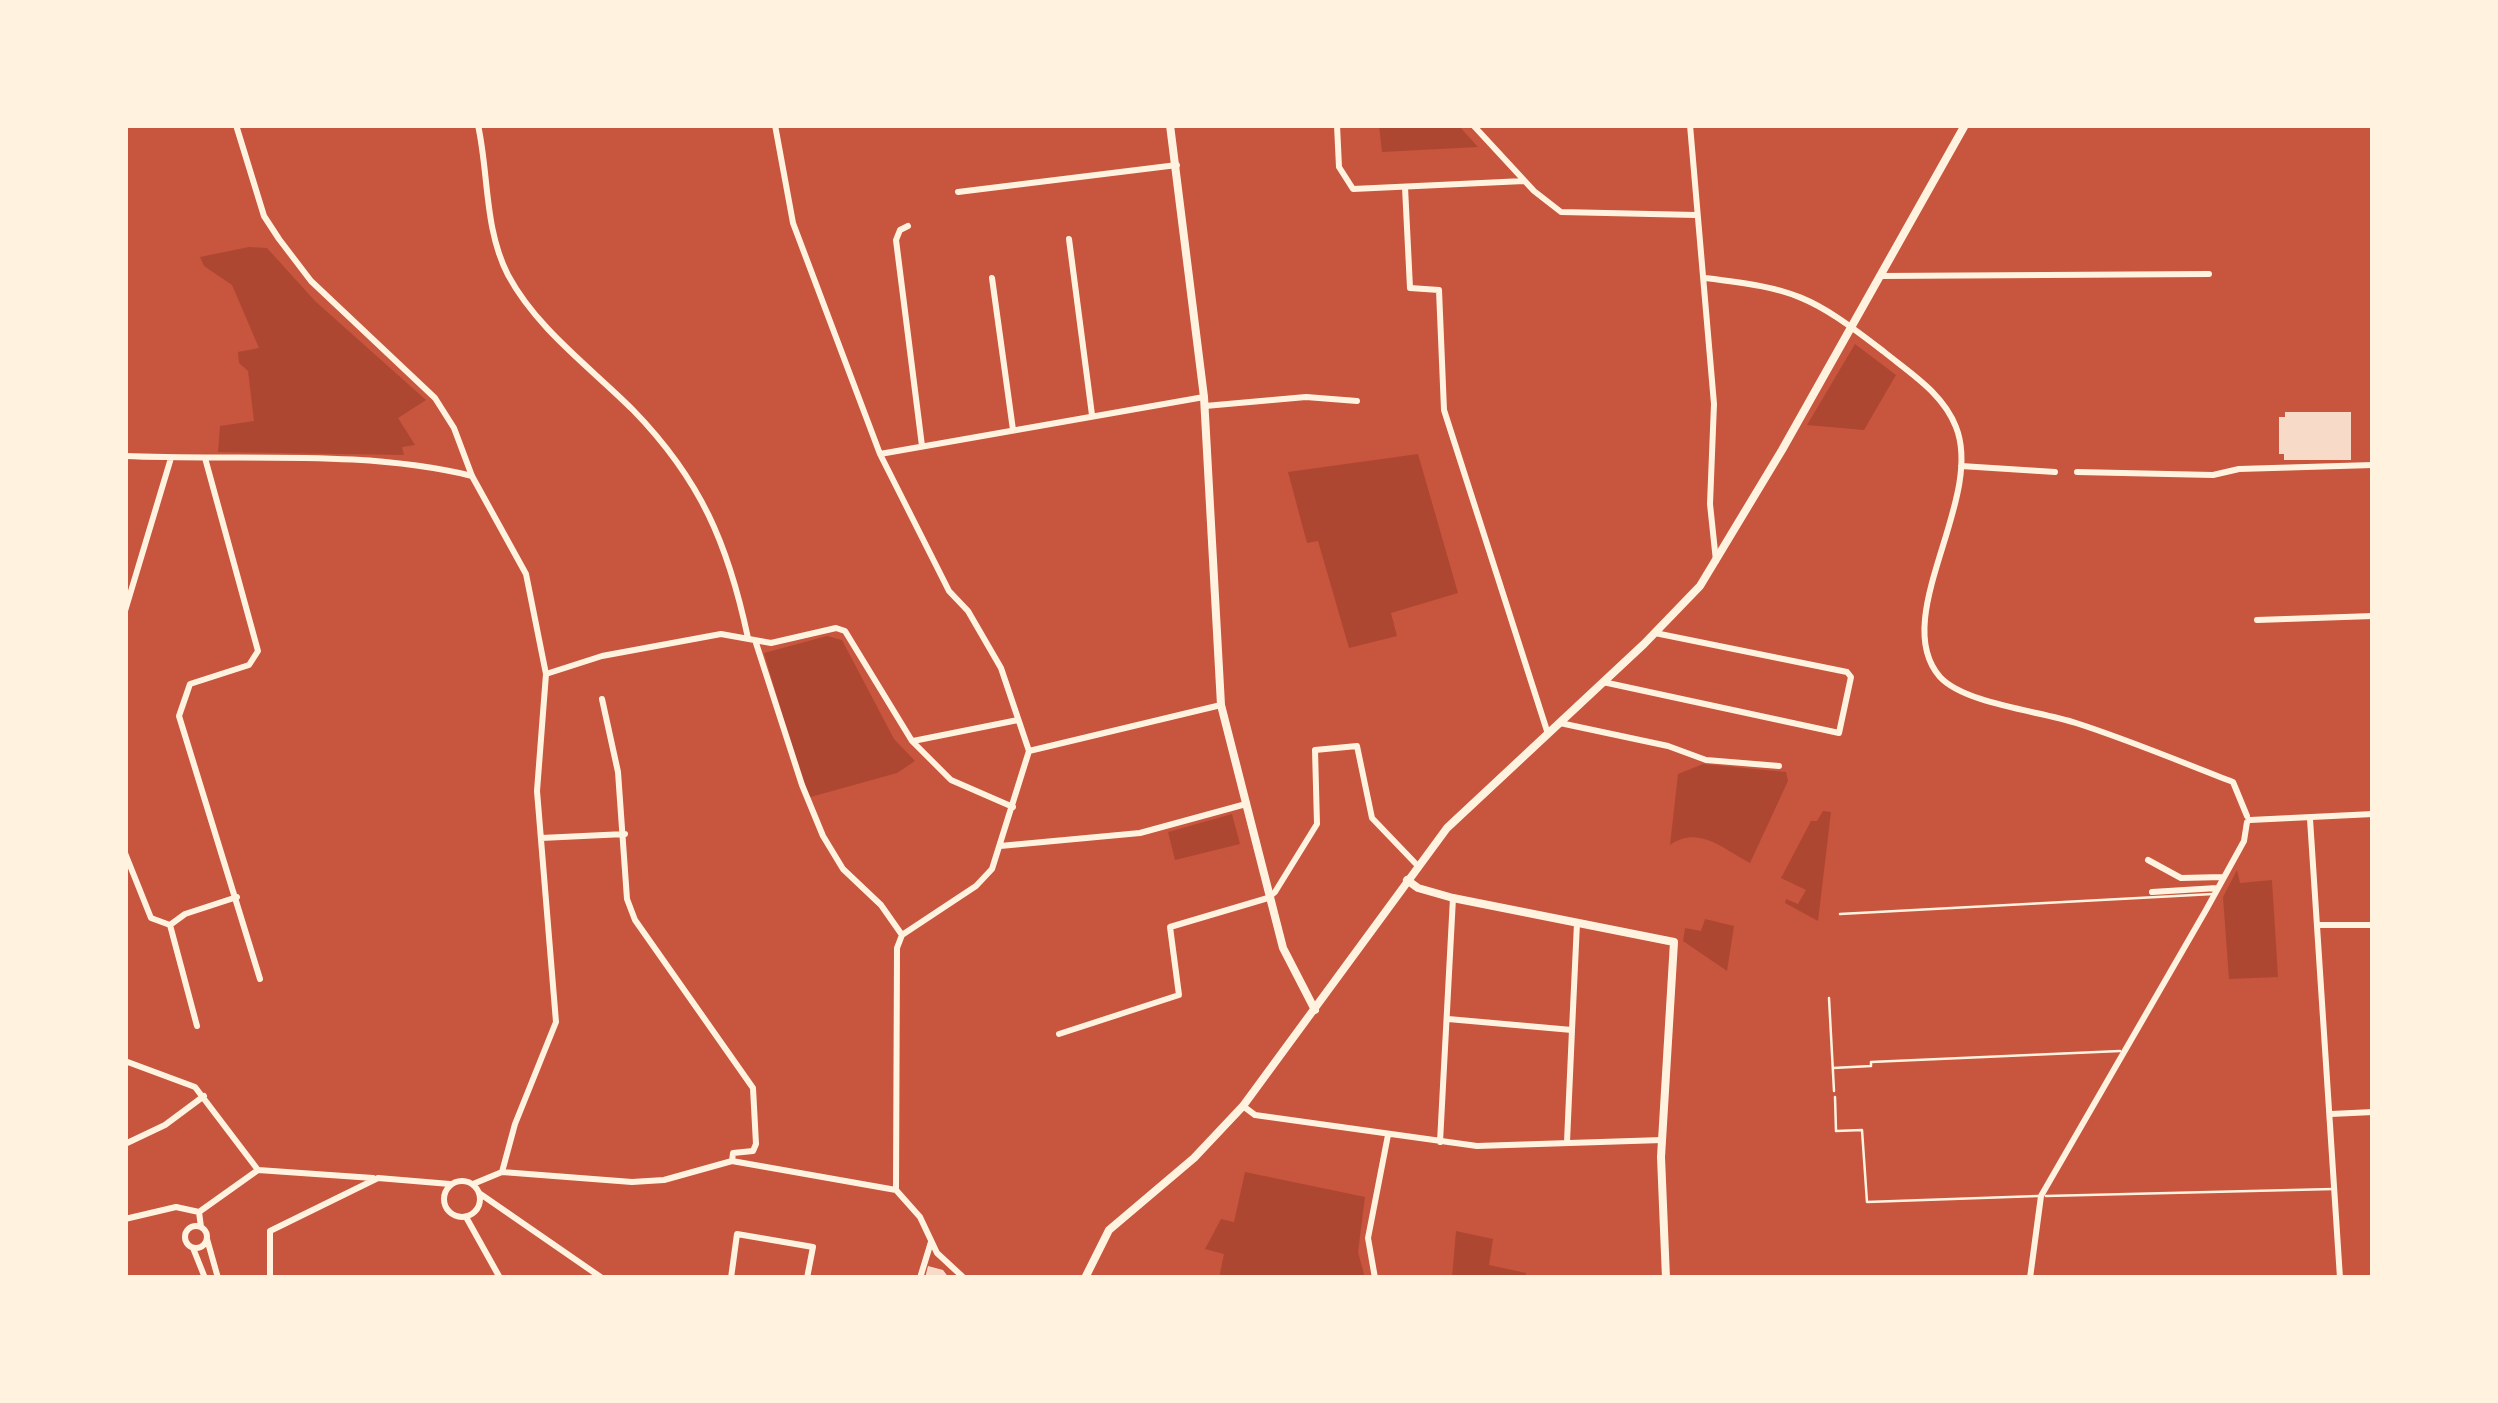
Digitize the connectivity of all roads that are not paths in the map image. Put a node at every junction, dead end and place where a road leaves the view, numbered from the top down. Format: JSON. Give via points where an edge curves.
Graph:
{"nodes":[{"id":1,"x":236,"y":125,"type":"edge"},
{"id":2,"x":478,"y":125,"type":"edge"},
{"id":3,"x":776,"y":125,"type":"edge"},
{"id":4,"x":1170,"y":125,"type":"edge"},
{"id":5,"x":1338,"y":125,"type":"edge"},
{"id":6,"x":1474,"y":125,"type":"edge"},
{"id":7,"x":1690,"y":125,"type":"edge"},
{"id":8,"x":1965,"y":125,"type":"edge"},
{"id":9,"x":1177,"y":166,"type":"junction"},
{"id":10,"x":1524,"y":181,"type":"junction"},
{"id":11,"x":1405,"y":186,"type":"junction"},
{"id":12,"x":958,"y":192,"type":"dead end"},
{"id":13,"x":1696,"y":215,"type":"junction"},
{"id":14,"x":908,"y":226,"type":"dead end"},
{"id":15,"x":1069,"y":239,"type":"dead end"},
{"id":16,"x":2208,"y":274,"type":"dead end"},
{"id":17,"x":1879,"y":276,"type":"junction"},
{"id":18,"x":992,"y":278,"type":"dead end"},
{"id":19,"x":1704,"y":278,"type":"junction"},
{"id":20,"x":1852,"y":326,"type":"junction"},
{"id":21,"x":1358,"y":401,"type":"dead end"},
{"id":22,"x":1204,"y":402,"type":"junction"},
{"id":23,"x":1092,"y":416,"type":"junction"},
{"id":24,"x":1013,"y":430,"type":"junction"},
{"id":25,"x":922,"y":446,"type":"junction"},
{"id":26,"x":880,"y":454,"type":"junction"},
{"id":27,"x":125,"y":456,"type":"edge"},
{"id":28,"x":170,"y":458,"type":"junction"},
{"id":29,"x":205,"y":458,"type":"junction"},
{"id":30,"x":2373,"y":465,"type":"edge"},
{"id":31,"x":1961,"y":466,"type":"junction"},
{"id":32,"x":2055,"y":472,"type":"dead end"},
{"id":33,"x":2077,"y":472,"type":"dead end"},
{"id":34,"x":472,"y":476,"type":"junction"},
{"id":35,"x":1716,"y":561,"type":"junction"},
{"id":36,"x":125,"y":611,"type":"edge"},
{"id":37,"x":2373,"y":616,"type":"edge"},
{"id":38,"x":2257,"y":620,"type":"dead end"},
{"id":39,"x":1656,"y":633,"type":"junction"},
{"id":40,"x":752,"y":641,"type":"junction"},
{"id":41,"x":546,"y":674,"type":"junction"},
{"id":42,"x":1603,"y":682,"type":"junction"},
{"id":43,"x":602,"y":698,"type":"dead end"},
{"id":44,"x":1222,"y":705,"type":"junction"},
{"id":45,"x":1018,"y":720,"type":"junction"},
{"id":46,"x":1560,"y":723,"type":"junction"},
{"id":47,"x":1548,"y":735,"type":"junction"},
{"id":48,"x":912,"y":741,"type":"junction"},
{"id":49,"x":1029,"y":750,"type":"junction"},
{"id":50,"x":1779,"y":766,"type":"dead end"},
{"id":51,"x":1246,"y":804,"type":"junction"},
{"id":52,"x":1014,"y":807,"type":"junction"},
{"id":53,"x":2373,"y":814,"type":"edge"},
{"id":54,"x":2248,"y":819,"type":"junction"},
{"id":55,"x":2310,"y":819,"type":"junction"},
{"id":56,"x":624,"y":834,"type":"junction"},
{"id":57,"x":540,"y":838,"type":"junction"},
{"id":58,"x":1000,"y":846,"type":"junction"},
{"id":59,"x":125,"y":853,"type":"edge"},
{"id":60,"x":2148,"y":860,"type":"dead end"},
{"id":61,"x":1417,"y":865,"type":"junction"},
{"id":62,"x":2224,"y":877,"type":"junction"},
{"id":63,"x":1407,"y":880,"type":"junction"},
{"id":64,"x":2217,"y":891,"type":"junction"},
{"id":65,"x":2152,"y":892,"type":"dead end"},
{"id":66,"x":236,"y":897,"type":"junction"},
{"id":67,"x":1268,"y":898,"type":"junction"},
{"id":68,"x":1453,"y":898,"type":"junction"},
{"id":69,"x":1840,"y":914,"type":"dead end"},
{"id":70,"x":1577,"y":922,"type":"junction"},
{"id":71,"x":170,"y":925,"type":"junction"},
{"id":72,"x":2317,"y":925,"type":"junction"},
{"id":73,"x":2373,"y":926,"type":"edge"},
{"id":74,"x":902,"y":935,"type":"junction"},
{"id":75,"x":260,"y":980,"type":"dead end"},
{"id":76,"x":1829,"y":998,"type":"dead end"},
{"id":77,"x":1315,"y":1010,"type":"junction"},
{"id":78,"x":1448,"y":1019,"type":"junction"},
{"id":79,"x":198,"y":1026,"type":"dead end"},
{"id":80,"x":1572,"y":1030,"type":"junction"},
{"id":81,"x":1059,"y":1034,"type":"dead end"},
{"id":82,"x":2127,"y":1050,"type":"junction"},
{"id":83,"x":125,"y":1061,"type":"edge"},
{"id":84,"x":1833,"y":1068,"type":"junction"},
{"id":85,"x":204,"y":1096,"type":"junction"},
{"id":86,"x":1243,"y":1106,"type":"junction"},
{"id":87,"x":2373,"y":1112,"type":"edge"},
{"id":88,"x":2330,"y":1114,"type":"junction"},
{"id":89,"x":1388,"y":1135,"type":"junction"},
{"id":90,"x":1662,"y":1140,"type":"junction"},
{"id":91,"x":1440,"y":1142,"type":"junction"},
{"id":92,"x":1567,"y":1142,"type":"junction"},
{"id":93,"x":125,"y":1144,"type":"edge"},
{"id":94,"x":732,"y":1162,"type":"junction"},
{"id":95,"x":258,"y":1170,"type":"junction"},
{"id":96,"x":502,"y":1172,"type":"junction"},
{"id":97,"x":378,"y":1178,"type":"junction"},
{"id":98,"x":450,"y":1184,"type":"junction"},
{"id":99,"x":473,"y":1184,"type":"junction"},
{"id":100,"x":2334,"y":1189,"type":"junction"},
{"id":101,"x":896,"y":1190,"type":"junction"},
{"id":102,"x":479,"y":1193,"type":"junction"},
{"id":103,"x":2042,"y":1196,"type":"junction"},
{"id":104,"x":199,"y":1212,"type":"junction"},
{"id":105,"x":466,"y":1217,"type":"junction"},
{"id":106,"x":125,"y":1219,"type":"edge"},
{"id":107,"x":201,"y":1227,"type":"junction"},
{"id":108,"x":206,"y":1239,"type":"junction"},
{"id":109,"x":931,"y":1240,"type":"junction"},
{"id":110,"x":192,"y":1247,"type":"junction"},
{"id":111,"x":205,"y":1278,"type":"edge"},
{"id":112,"x":218,"y":1278,"type":"edge"},
{"id":113,"x":270,"y":1278,"type":"edge"},
{"id":114,"x":500,"y":1278,"type":"edge"},
{"id":115,"x":602,"y":1278,"type":"edge"},
{"id":116,"x":731,"y":1278,"type":"edge"},
{"id":117,"x":807,"y":1278,"type":"edge"},
{"id":118,"x":920,"y":1278,"type":"edge"},
{"id":119,"x":964,"y":1278,"type":"edge"},
{"id":120,"x":1085,"y":1278,"type":"edge"},
{"id":121,"x":1376,"y":1278,"type":"edge"},
{"id":122,"x":1666,"y":1278,"type":"edge"},
{"id":123,"x":2030,"y":1278,"type":"edge"},
{"id":124,"x":2340,"y":1278,"type":"edge"}],
"edges":[{"from":1,"to":34,"type":"street","via":[[264,216],[279,239],[311,280],[435,398]]},
{"from":2,"to":40,"type":"street","via":[[495,242],[508,273],[526,302],[632,410],[700,494],[715,521]]},
{"from":3,"to":26,"type":"street","via":[[793,223]]},
{"from":4,"to":9,"type":"main road"},
{"from":5,"to":11,"type":"street","via":[[1339,167],[1352,189]]},
{"from":6,"to":10,"type":"street"},
{"from":7,"to":13,"type":"street"},
{"from":8,"to":17,"type":"main road"},
{"from":9,"to":12,"type":"street"},
{"from":9,"to":22,"type":"main road"},
{"from":10,"to":11,"type":"street"},
{"from":10,"to":13,"type":"street","via":[[1561,212]]},
{"from":11,"to":47,"type":"street","via":[[1410,288],[1439,290],[1444,410]]},
{"from":13,"to":19,"type":"street"},
{"from":14,"to":25,"type":"street","via":[[896,240]]},
{"from":15,"to":23,"type":"street"},
{"from":16,"to":17,"type":"street"},
{"from":17,"to":20,"type":"main road"},
{"from":18,"to":24,"type":"street"},
{"from":19,"to":20,"type":"street","via":[[1788,290]]},
{"from":19,"to":35,"type":"street"},
{"from":20,"to":31,"type":"street","via":[[1942,401],[1956,425]]},
{"from":20,"to":35,"type":"main road"},
{"from":21,"to":22,"type":"street"},
{"from":22,"to":23,"type":"street"},
{"from":22,"to":44,"type":"main road"},
{"from":23,"to":24,"type":"street"},
{"from":24,"to":25,"type":"street"},
{"from":25,"to":26,"type":"street"},
{"from":26,"to":45,"type":"street","via":[[948,591],[968,611],[1001,668]]},
{"from":27,"to":28,"type":"street"},
{"from":28,"to":29,"type":"street"},
{"from":28,"to":36,"type":"street"},
{"from":29,"to":34,"type":"street","via":[[404,466]]},
{"from":29,"to":66,"type":"street","via":[[258,652],[249,665],[190,684],[179,716]]},
{"from":30,"to":33,"type":"street","via":[[2213,475]]},
{"from":31,"to":32,"type":"street"},
{"from":31,"to":54,"type":"street","via":[[1924,624],[1927,655],[1942,680],[2233,782]]},
{"from":34,"to":41,"type":"street","via":[[526,574]]},
{"from":35,"to":39,"type":"main road"},
{"from":37,"to":38,"type":"street"},
{"from":39,"to":42,"type":"main road"},
{"from":39,"to":42,"type":"street","via":[[1847,672],[1838,733]]},
{"from":40,"to":41,"type":"street","via":[[722,634],[602,656]]},
{"from":40,"to":48,"type":"street","via":[[844,631]]},
{"from":40,"to":74,"type":"street","via":[[824,836],[843,869]]},
{"from":41,"to":57,"type":"street"},
{"from":42,"to":46,"type":"main road"},
{"from":43,"to":56,"type":"street"},
{"from":44,"to":49,"type":"street"},
{"from":44,"to":51,"type":"main road"},
{"from":45,"to":48,"type":"street"},
{"from":45,"to":49,"type":"street"},
{"from":46,"to":47,"type":"main road"},
{"from":46,"to":50,"type":"street","via":[[1706,760]]},
{"from":47,"to":61,"type":"main road","via":[[1447,828]]},
{"from":48,"to":52,"type":"street","via":[[952,780]]},
{"from":49,"to":52,"type":"street"},
{"from":51,"to":58,"type":"street","via":[[1140,833]]},
{"from":51,"to":67,"type":"main road"},
{"from":52,"to":58,"type":"street"},
{"from":53,"to":55,"type":"street"},
{"from":54,"to":55,"type":"street"},
{"from":54,"to":62,"type":"street"},
{"from":55,"to":72,"type":"street"},
{"from":56,"to":57,"type":"street"},
{"from":56,"to":94,"type":"street","via":[[627,899],[635,920],[753,1088],[756,1144],[753,1151],[732,1153]]},
{"from":57,"to":96,"type":"street","via":[[556,1022]]},
{"from":58,"to":74,"type":"street","via":[[976,886]]},
{"from":59,"to":71,"type":"street","via":[[151,918]]},
{"from":60,"to":62,"type":"street","via":[[2181,878]]},
{"from":61,"to":63,"type":"main road"},
{"from":61,"to":67,"type":"street","via":[[1372,818],[1356,746],[1315,750],[1316,824]]},
{"from":62,"to":64,"type":"street"},
{"from":63,"to":68,"type":"main road"},
{"from":63,"to":77,"type":"main road"},
{"from":64,"to":65,"type":"street"},
{"from":64,"to":69,"type":"lane"},
{"from":64,"to":82,"type":"street"},
{"from":66,"to":71,"type":"street"},
{"from":66,"to":75,"type":"street"},
{"from":67,"to":77,"type":"main road","via":[[1282,948]]},
{"from":67,"to":81,"type":"street","via":[[1170,927],[1179,995]]},
{"from":68,"to":70,"type":"main road"},
{"from":68,"to":78,"type":"street"},
{"from":70,"to":80,"type":"street"},
{"from":70,"to":90,"type":"main road","via":[[1674,942]]},
{"from":71,"to":79,"type":"street"},
{"from":72,"to":73,"type":"street"},
{"from":72,"to":88,"type":"street"},
{"from":74,"to":101,"type":"street","via":[[894,1035]]},
{"from":76,"to":84,"type":"lane"},
{"from":77,"to":86,"type":"main road"},
{"from":78,"to":80,"type":"street"},
{"from":78,"to":91,"type":"street"},
{"from":80,"to":92,"type":"street"},
{"from":82,"to":84,"type":"lane"},
{"from":82,"to":103,"type":"street"},
{"from":83,"to":85,"type":"street","via":[[188,1083]]},
{"from":84,"to":103,"type":"lane","via":[[1836,1132],[1862,1130],[1867,1202]]},
{"from":85,"to":93,"type":"street"},
{"from":85,"to":95,"type":"street"},
{"from":86,"to":89,"type":"street","via":[[1254,1115]]},
{"from":86,"to":120,"type":"main road","via":[[1109,1230]]},
{"from":87,"to":88,"type":"street"},
{"from":88,"to":100,"type":"street"},
{"from":89,"to":91,"type":"street"},
{"from":89,"to":121,"type":"street","via":[[1368,1238]]},
{"from":90,"to":92,"type":"street"},
{"from":90,"to":122,"type":"main road"},
{"from":91,"to":92,"type":"street"},
{"from":94,"to":96,"type":"street","via":[[632,1182]]},
{"from":94,"to":101,"type":"street"},
{"from":95,"to":97,"type":"street"},
{"from":95,"to":104,"type":"street"},
{"from":96,"to":99,"type":"street"},
{"from":97,"to":98,"type":"street"},
{"from":97,"to":113,"type":"street","via":[[270,1231]]},
{"from":98,"to":99,"type":"street"},
{"from":98,"to":105,"type":"street","via":[[445,1207]]},
{"from":99,"to":102,"type":"street"},
{"from":100,"to":103,"type":"lane"},
{"from":100,"to":124,"type":"street"},
{"from":101,"to":109,"type":"street"},
{"from":102,"to":105,"type":"street","via":[[476,1210]]},
{"from":102,"to":115,"type":"street"},
{"from":103,"to":123,"type":"street"},
{"from":104,"to":106,"type":"street","via":[[176,1207]]},
{"from":104,"to":107,"type":"street"},
{"from":105,"to":114,"type":"street"},
{"from":107,"to":108,"type":"street"},
{"from":107,"to":110,"type":"street","via":[[186,1232]]},
{"from":108,"to":110,"type":"street"},
{"from":108,"to":112,"type":"street"},
{"from":109,"to":118,"type":"street"},
{"from":109,"to":119,"type":"street"},
{"from":110,"to":111,"type":"street"},
{"from":116,"to":117,"type":"street","via":[[737,1234],[813,1247]]}]}
